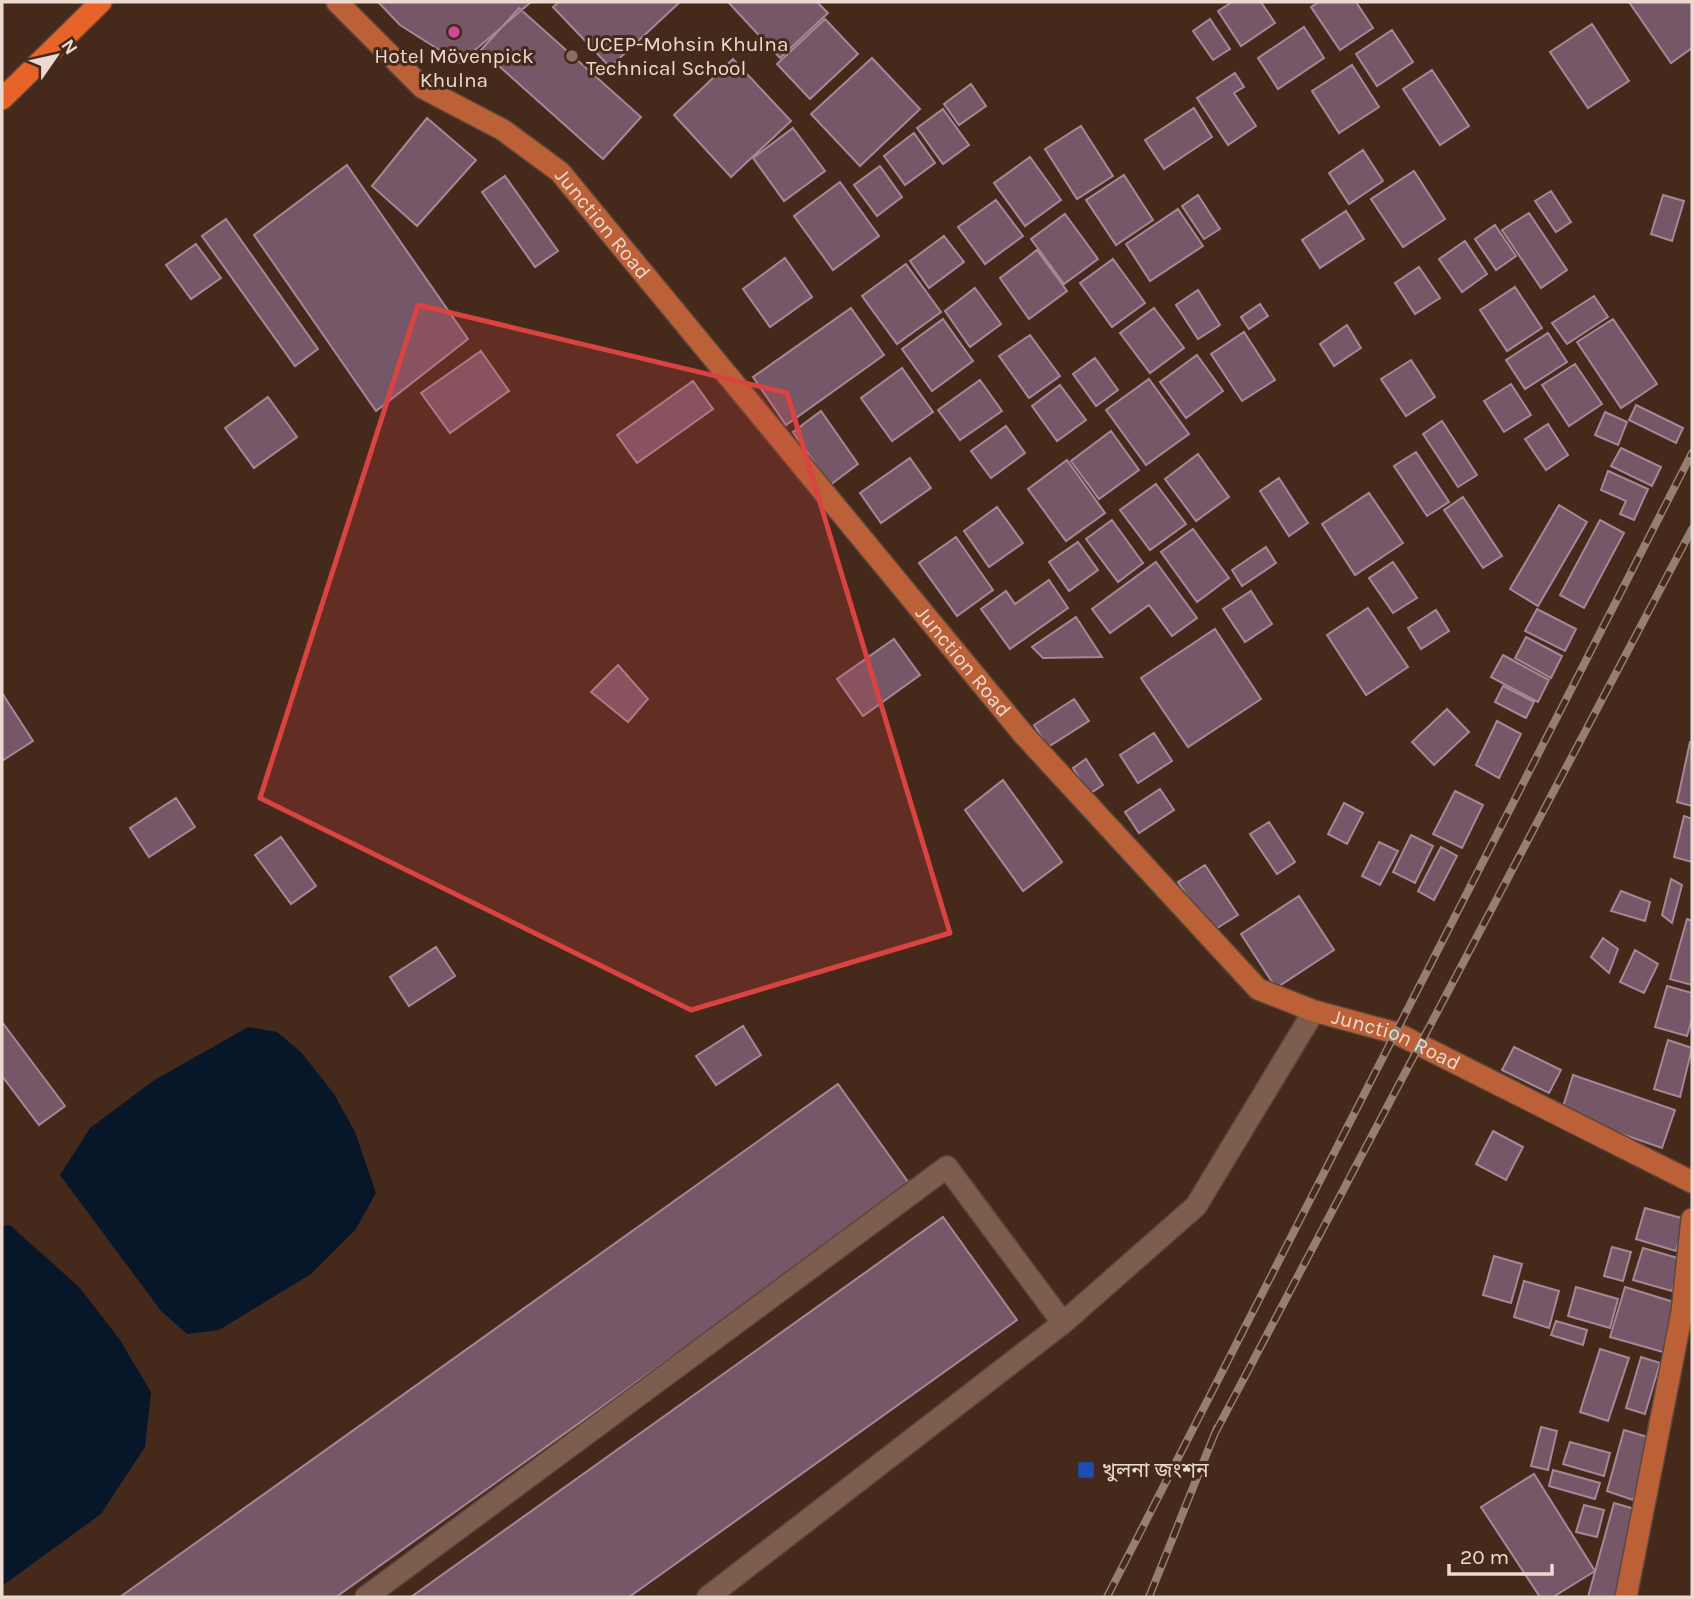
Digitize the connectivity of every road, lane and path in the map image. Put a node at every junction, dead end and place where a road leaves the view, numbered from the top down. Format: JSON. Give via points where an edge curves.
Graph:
{"nodes":[{"id":1,"x":102,"y":2,"type":"edge"},
{"id":2,"x":337,"y":2,"type":"edge"},
{"id":3,"x":2,"y":99,"type":"edge"},
{"id":4,"x":1314,"y":1011,"type":"junction"},
{"id":5,"x":1692,"y":1182,"type":"edge"},
{"id":6,"x":1692,"y":1219,"type":"edge"},
{"id":7,"x":1063,"y":1323,"type":"junction"},
{"id":8,"x":366,"y":1597,"type":"edge"},
{"id":9,"x":708,"y":1597,"type":"edge"},
{"id":10,"x":1626,"y":1597,"type":"edge"}],
"edges":[{"from":1,"to":3,"type":"highway"},
{"from":2,"to":4,"type":"main road","name":"Junction Road","via":[[423,88],[503,130],[560,172],[1024,735],[1258,989]]},
{"from":4,"to":5,"type":"main road","name":"Junction Road","via":[[1396,1033]]},
{"from":4,"to":7,"type":"lane","via":[[1196,1206]]},
{"from":6,"to":10,"type":"main road","via":[[1682,1312]]},
{"from":7,"to":8,"type":"lane","via":[[947,1167]]},
{"from":7,"to":9,"type":"lane"}]}
